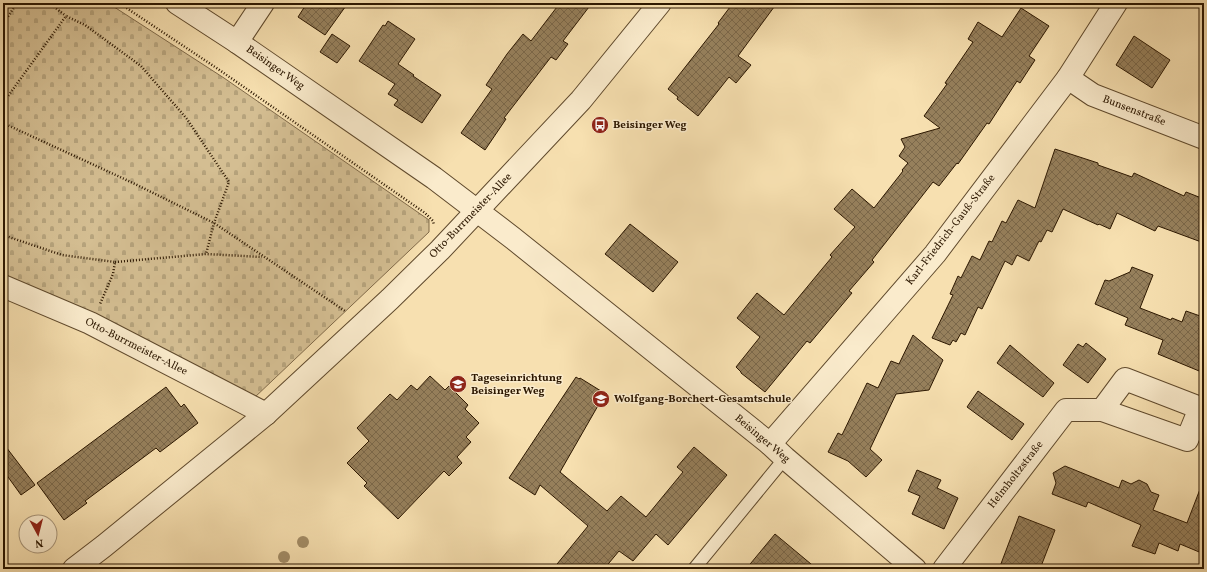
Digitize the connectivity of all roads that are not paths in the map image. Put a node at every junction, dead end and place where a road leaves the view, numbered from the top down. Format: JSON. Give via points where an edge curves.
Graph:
{"nodes":[{"id":1,"x":177,"y":3,"type":"edge"},
{"id":2,"x":263,"y":3,"type":"edge"},
{"id":3,"x":660,"y":3,"type":"edge"},
{"id":4,"x":1116,"y":3,"type":"edge"},
{"id":5,"x":237,"y":42,"type":"junction"},
{"id":6,"x":1068,"y":78,"type":"junction"},
{"id":7,"x":1204,"y":138,"type":"edge"},
{"id":8,"x":477,"y":212,"type":"junction"},
{"id":9,"x":3,"y":286,"type":"edge"},
{"id":10,"x":1102,"y":410,"type":"dead end"},
{"id":11,"x":266,"y":414,"type":"junction"},
{"id":12,"x":777,"y":451,"type":"junction"},
{"id":13,"x":74,"y":569,"type":"edge"},
{"id":14,"x":694,"y":569,"type":"edge"},
{"id":15,"x":916,"y":569,"type":"edge"},
{"id":16,"x":944,"y":569,"type":"edge"}],
"edges":[{"from":1,"to":5,"type":"street","name":"Beisinger Weg"},
{"from":2,"to":5,"type":"street"},
{"from":3,"to":8,"type":"street","name":"Otto-Burrmeister-Allee","via":[[581,100]]},
{"from":4,"to":6,"type":"street","name":"Karl-Friedrich-Gauß-Straße"},
{"from":5,"to":8,"type":"street","name":"Beisinger Weg","via":[[434,178]]},
{"from":6,"to":7,"type":"street","name":"Bunsenstraße","via":[[1093,95]]},
{"from":6,"to":12,"type":"street","name":"Karl-Friedrich-Gauß-Straße","via":[[935,254]]},
{"from":8,"to":11,"type":"street","name":"Otto-Burrmeister-Allee","via":[[390,299]]},
{"from":8,"to":12,"type":"street","name":"Beisinger Weg"},
{"from":9,"to":11,"type":"street","name":"Otto-Burrmeister-Allee","via":[[90,323]]},
{"from":10,"to":16,"type":"street","name":"Helmholtzstraße","via":[[1066,410]]},
{"from":11,"to":13,"type":"street","name":"Otto-Burrmeister-Allee"},
{"from":12,"to":14,"type":"lane"},
{"from":12,"to":15,"type":"street","name":"Beisinger Weg"}]}
